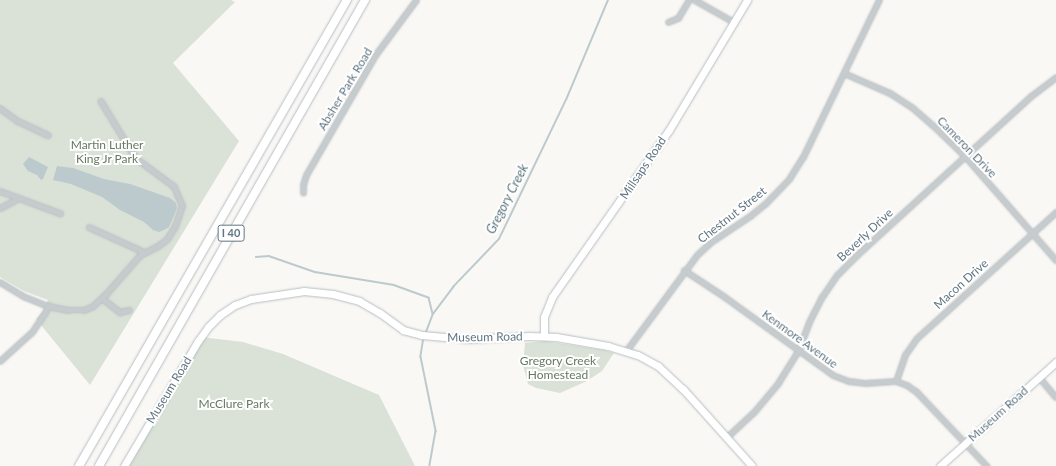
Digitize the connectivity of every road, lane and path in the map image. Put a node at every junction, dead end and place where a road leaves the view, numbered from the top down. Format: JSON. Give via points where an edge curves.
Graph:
{"nodes":[{"id":1,"x":347,"y":0,"type":"edge"},
{"id":2,"x":365,"y":0,"type":"edge"},
{"id":3,"x":416,"y":0,"type":"edge"},
{"id":4,"x":689,"y":0,"type":"edge"},
{"id":5,"x":695,"y":0,"type":"edge"},
{"id":6,"x":747,"y":0,"type":"edge"},
{"id":7,"x":879,"y":0,"type":"edge"},
{"id":8,"x":668,"y":22,"type":"dead end"},
{"id":9,"x":734,"y":22,"type":"junction"},
{"id":10,"x":844,"y":73,"type":"junction"},
{"id":11,"x":1056,"y":77,"type":"edge"},
{"id":12,"x":101,"y":102,"type":"dead end"},
{"id":13,"x":0,"y":108,"type":"edge"},
{"id":14,"x":48,"y":135,"type":"dead end"},
{"id":15,"x":965,"y":156,"type":"junction"},
{"id":16,"x":0,"y":191,"type":"edge"},
{"id":17,"x":303,"y":193,"type":"dead end"},
{"id":18,"x":19,"y":198,"type":"junction"},
{"id":19,"x":0,"y":208,"type":"edge"},
{"id":20,"x":1056,"y":212,"type":"edge"},
{"id":21,"x":60,"y":213,"type":"dead end"},
{"id":22,"x":89,"y":227,"type":"dead end"},
{"id":23,"x":1032,"y":233,"type":"junction"},
{"id":24,"x":144,"y":252,"type":"junction"},
{"id":25,"x":1056,"y":260,"type":"edge"},
{"id":26,"x":684,"y":270,"type":"junction"},
{"id":27,"x":0,"y":282,"type":"edge"},
{"id":28,"x":102,"y":298,"type":"junction"},
{"id":29,"x":48,"y":306,"type":"junction"},
{"id":30,"x":129,"y":310,"type":"dead end"},
{"id":31,"x":544,"y":336,"type":"junction"},
{"id":32,"x":626,"y":351,"type":"junction"},
{"id":33,"x":798,"y":351,"type":"junction"},
{"id":34,"x":0,"y":361,"type":"edge"},
{"id":35,"x":1056,"y":362,"type":"edge"},
{"id":36,"x":1039,"y":377,"type":"junction"},
{"id":37,"x":896,"y":381,"type":"junction"},
{"id":38,"x":1056,"y":396,"type":"edge"},
{"id":39,"x":726,"y":438,"type":"junction"},
{"id":40,"x":966,"y":443,"type":"junction"},
{"id":41,"x":79,"y":466,"type":"edge"},
{"id":42,"x":99,"y":466,"type":"edge"},
{"id":43,"x":124,"y":466,"type":"edge"},
{"id":44,"x":752,"y":466,"type":"edge"},
{"id":45,"x":940,"y":466,"type":"edge"},
{"id":46,"x":987,"y":466,"type":"edge"}],
"edges":[{"from":1,"to":41,"type":"highway","number":"I 40"},
{"from":2,"to":42,"type":"highway","number":"I 40"},
{"from":3,"to":17,"type":"street","name":"Absher Park Road","via":[[372,61],[306,175],[302,185]]},
{"from":4,"to":8,"type":"street","via":[[678,18]]},
{"from":5,"to":9,"type":"street"},
{"from":6,"to":9,"type":"street","name":"Millsaps Road"},
{"from":7,"to":10,"type":"street","name":"Chestnut Street"},
{"from":9,"to":31,"type":"street","name":"Millsaps Road","via":[[669,130],[552,297],[544,317]]},
{"from":10,"to":15,"type":"street","name":"Cameron Drive","via":[[890,93],[913,108]]},
{"from":10,"to":26,"type":"street","name":"Chestnut Street","via":[[803,157],[789,179],[771,199],[750,216],[711,242]]},
{"from":11,"to":15,"type":"street","name":"Beverly Drive","via":[[1031,96]]},
{"from":12,"to":24,"type":"street","via":[[135,158],[174,187],[180,201],[180,212],[167,239]]},
{"from":13,"to":14,"type":"street","via":[[18,121]]},
{"from":15,"to":23,"type":"street","name":"Cameron Drive"},
{"from":15,"to":33,"type":"street","name":"Beverly Drive","via":[[856,255],[838,275],[822,297]]},
{"from":16,"to":18,"type":"street"},
{"from":18,"to":19,"type":"street"},
{"from":18,"to":21,"type":"street"},
{"from":20,"to":23,"type":"street","name":"Macon Drive"},
{"from":22,"to":24,"type":"street"},
{"from":23,"to":25,"type":"street","name":"Cameron Drive"},
{"from":23,"to":37,"type":"street","name":"Macon Drive","via":[[916,338],[905,355]]},
{"from":24,"to":28,"type":"street","via":[[132,262]]},
{"from":26,"to":32,"type":"street","name":"Chestnut Street"},
{"from":26,"to":33,"type":"street","name":"Kenmore Avenue"},
{"from":27,"to":29,"type":"street","via":[[23,296]]},
{"from":28,"to":29,"type":"street","via":[[84,310]]},
{"from":28,"to":30,"type":"street","via":[[120,312]]},
{"from":29,"to":34,"type":"street","via":[[32,332]]},
{"from":31,"to":32,"type":"street","name":"Museum Road"},
{"from":31,"to":43,"type":"street","name":"Museum Road","via":[[467,339],[426,336],[403,330],[369,306],[333,294],[304,291],[265,296],[235,305],[220,315],[200,337]]},
{"from":32,"to":39,"type":"street","name":"Museum Road","via":[[638,355],[666,372],[696,402]]},
{"from":33,"to":37,"type":"street","name":"Kenmore Avenue","via":[[833,375],[849,381]]},
{"from":33,"to":39,"type":"street","name":"Beverly Drive","via":[[754,412]]},
{"from":35,"to":36,"type":"street","name":"Museum Road"},
{"from":36,"to":38,"type":"street"},
{"from":36,"to":40,"type":"street","name":"Museum Road"},
{"from":37,"to":40,"type":"street","via":[[917,392]]},
{"from":39,"to":44,"type":"street","name":"Museum Road"},
{"from":40,"to":45,"type":"street","name":"Museum Road"},
{"from":40,"to":46,"type":"street"}]}
